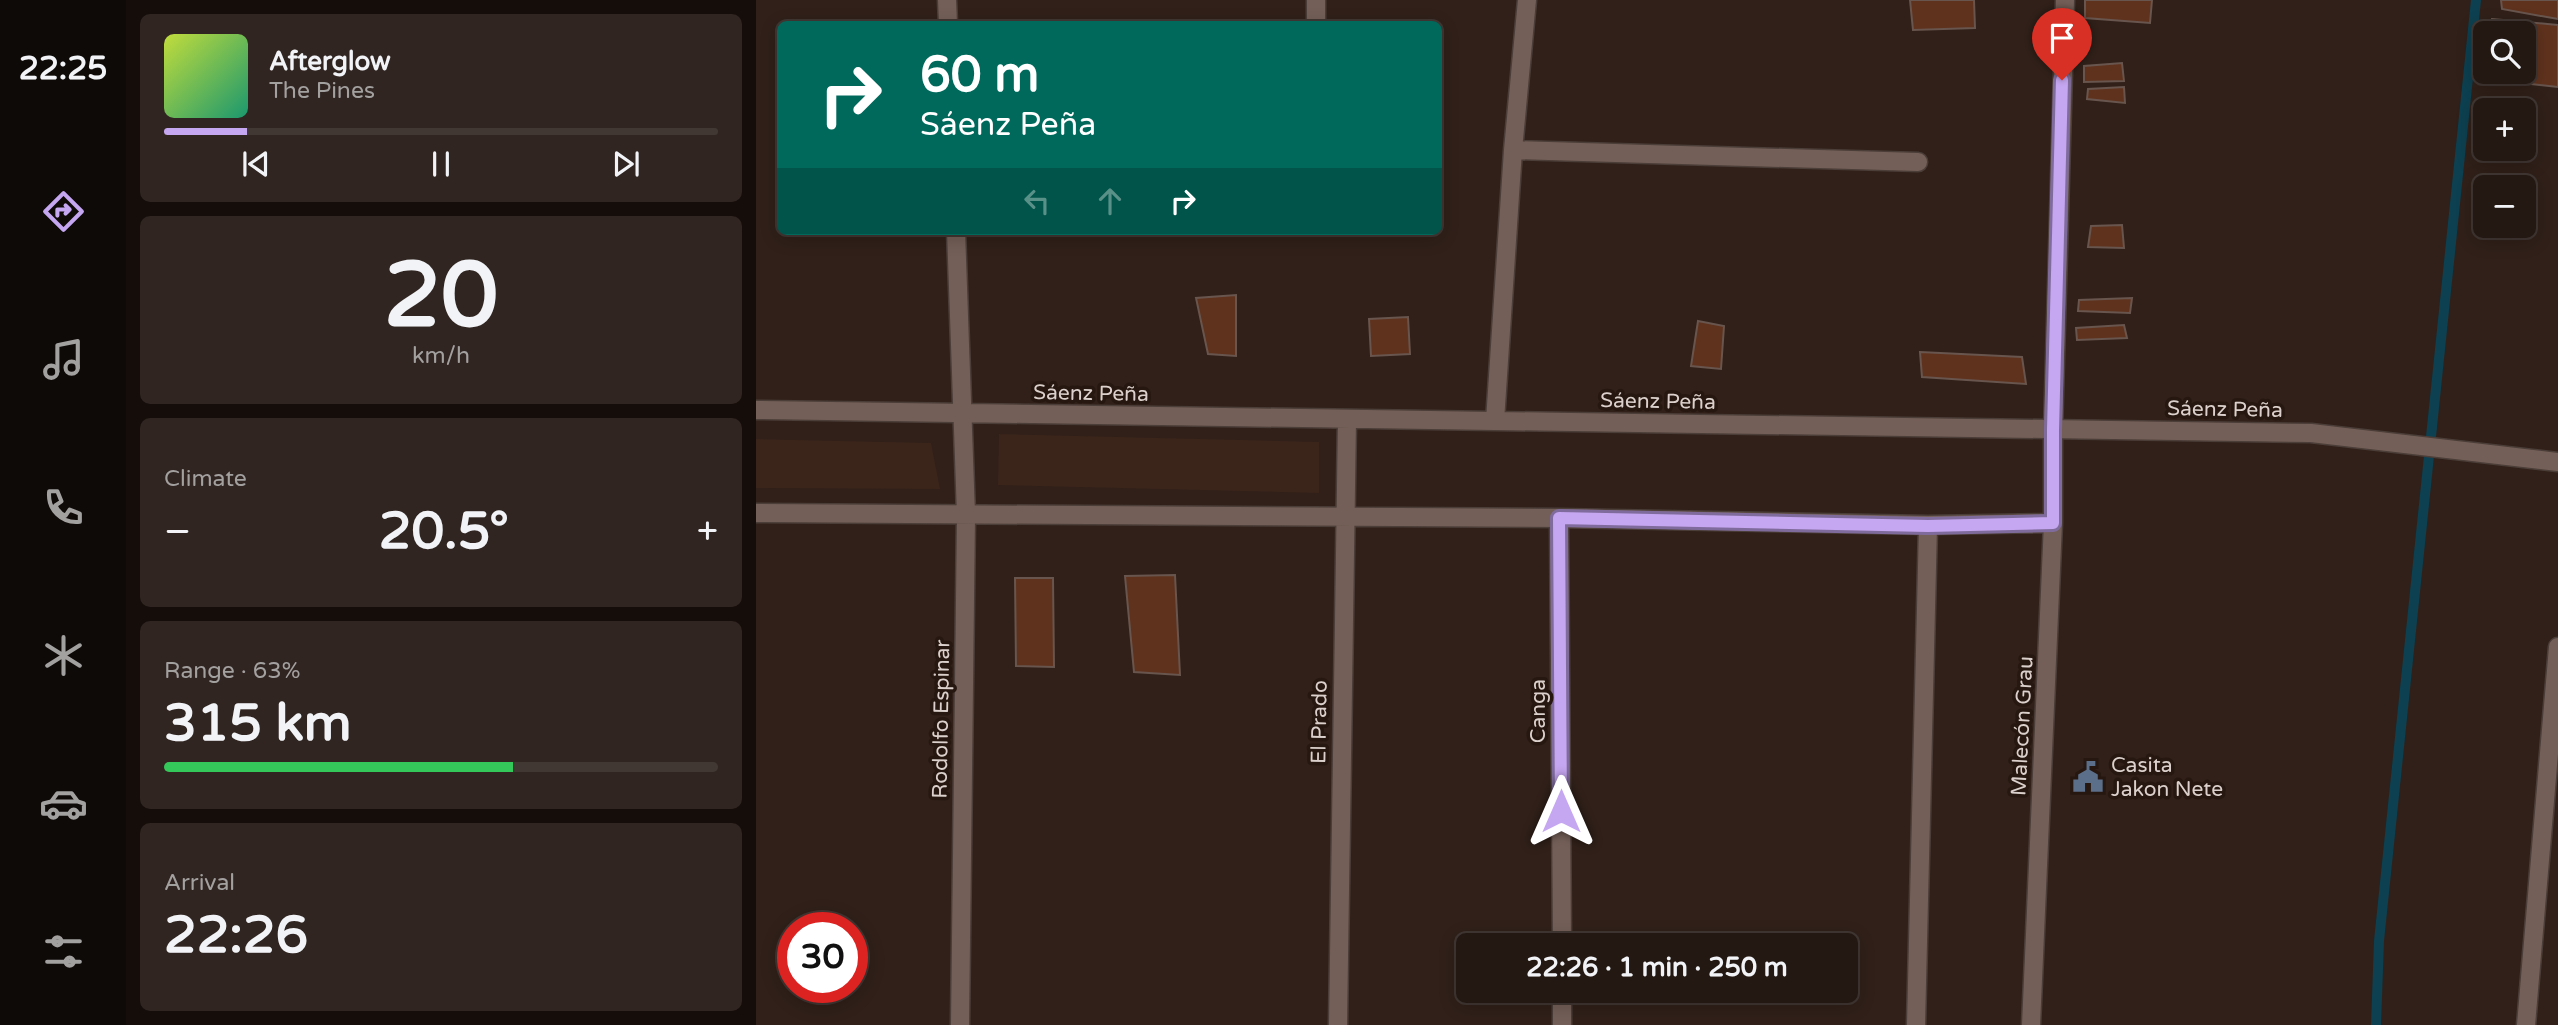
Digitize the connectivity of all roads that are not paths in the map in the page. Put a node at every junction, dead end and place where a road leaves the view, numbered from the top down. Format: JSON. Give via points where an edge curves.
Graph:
{"nodes":[{"id":1,"x":947,"y":0,"type":"edge"},
{"id":2,"x":1316,"y":0,"type":"edge"},
{"id":3,"x":1527,"y":0,"type":"edge"},
{"id":4,"x":2064,"y":0,"type":"edge"},
{"id":5,"x":948,"y":21,"type":"edge"},
{"id":6,"x":1316,"y":21,"type":"edge"},
{"id":7,"x":1513,"y":150,"type":"junction"},
{"id":8,"x":1918,"y":162,"type":"dead end"},
{"id":9,"x":956,"y":235,"type":"edge"},
{"id":10,"x":756,"y":410,"type":"edge"},
{"id":11,"x":963,"y":414,"type":"junction"},
{"id":12,"x":1347,"y":419,"type":"junction"},
{"id":13,"x":1495,"y":421,"type":"junction"},
{"id":14,"x":2053,"y":430,"type":"junction"},
{"id":15,"x":2558,"y":462,"type":"edge"},
{"id":16,"x":756,"y":513,"type":"edge"},
{"id":17,"x":966,"y":515,"type":"junction"},
{"id":18,"x":1345,"y":516,"type":"junction"},
{"id":19,"x":1559,"y":518,"type":"junction"},
{"id":20,"x":2053,"y":523,"type":"junction"},
{"id":21,"x":1928,"y":526,"type":"junction"},
{"id":22,"x":2558,"y":647,"type":"edge"},
{"id":23,"x":1562,"y":933,"type":"edge"},
{"id":24,"x":1562,"y":1003,"type":"edge"},
{"id":25,"x":960,"y":1025,"type":"edge"},
{"id":26,"x":1338,"y":1025,"type":"edge"},
{"id":27,"x":1562,"y":1025,"type":"edge"},
{"id":28,"x":1916,"y":1025,"type":"edge"},
{"id":29,"x":2031,"y":1025,"type":"edge"},
{"id":30,"x":2526,"y":1025,"type":"edge"}],
"edges":[{"from":1,"to":5,"type":"street"},
{"from":2,"to":6,"type":"street"},
{"from":3,"to":7,"type":"street"},
{"from":4,"to":14,"type":"street","name":"Malecón Grau"},
{"from":7,"to":8,"type":"street"},
{"from":7,"to":13,"type":"street"},
{"from":9,"to":11,"type":"street","name":"Rodolfo Espinar"},
{"from":10,"to":11,"type":"street","name":"Sáenz Peña"},
{"from":11,"to":12,"type":"street","name":"Sáenz Peña"},
{"from":11,"to":17,"type":"street","name":"Rodolfo Espinar"},
{"from":12,"to":13,"type":"street","name":"Sáenz Peña"},
{"from":12,"to":18,"type":"street","name":"El Prado"},
{"from":13,"to":14,"type":"street","name":"Sáenz Peña"},
{"from":14,"to":15,"type":"street","name":"Sáenz Peña","via":[[2311,433]]},
{"from":14,"to":20,"type":"street","name":"Malecón Grau"},
{"from":16,"to":17,"type":"street"},
{"from":17,"to":18,"type":"street"},
{"from":17,"to":25,"type":"street","name":"Rodolfo Espinar"},
{"from":18,"to":19,"type":"street"},
{"from":18,"to":26,"type":"street","name":"El Prado"},
{"from":19,"to":21,"type":"street"},
{"from":19,"to":23,"type":"street","name":"Canga"},
{"from":20,"to":21,"type":"street"},
{"from":20,"to":29,"type":"street","name":"Malecón Grau"},
{"from":21,"to":28,"type":"street"},
{"from":22,"to":30,"type":"street"},
{"from":24,"to":27,"type":"street"}]}
